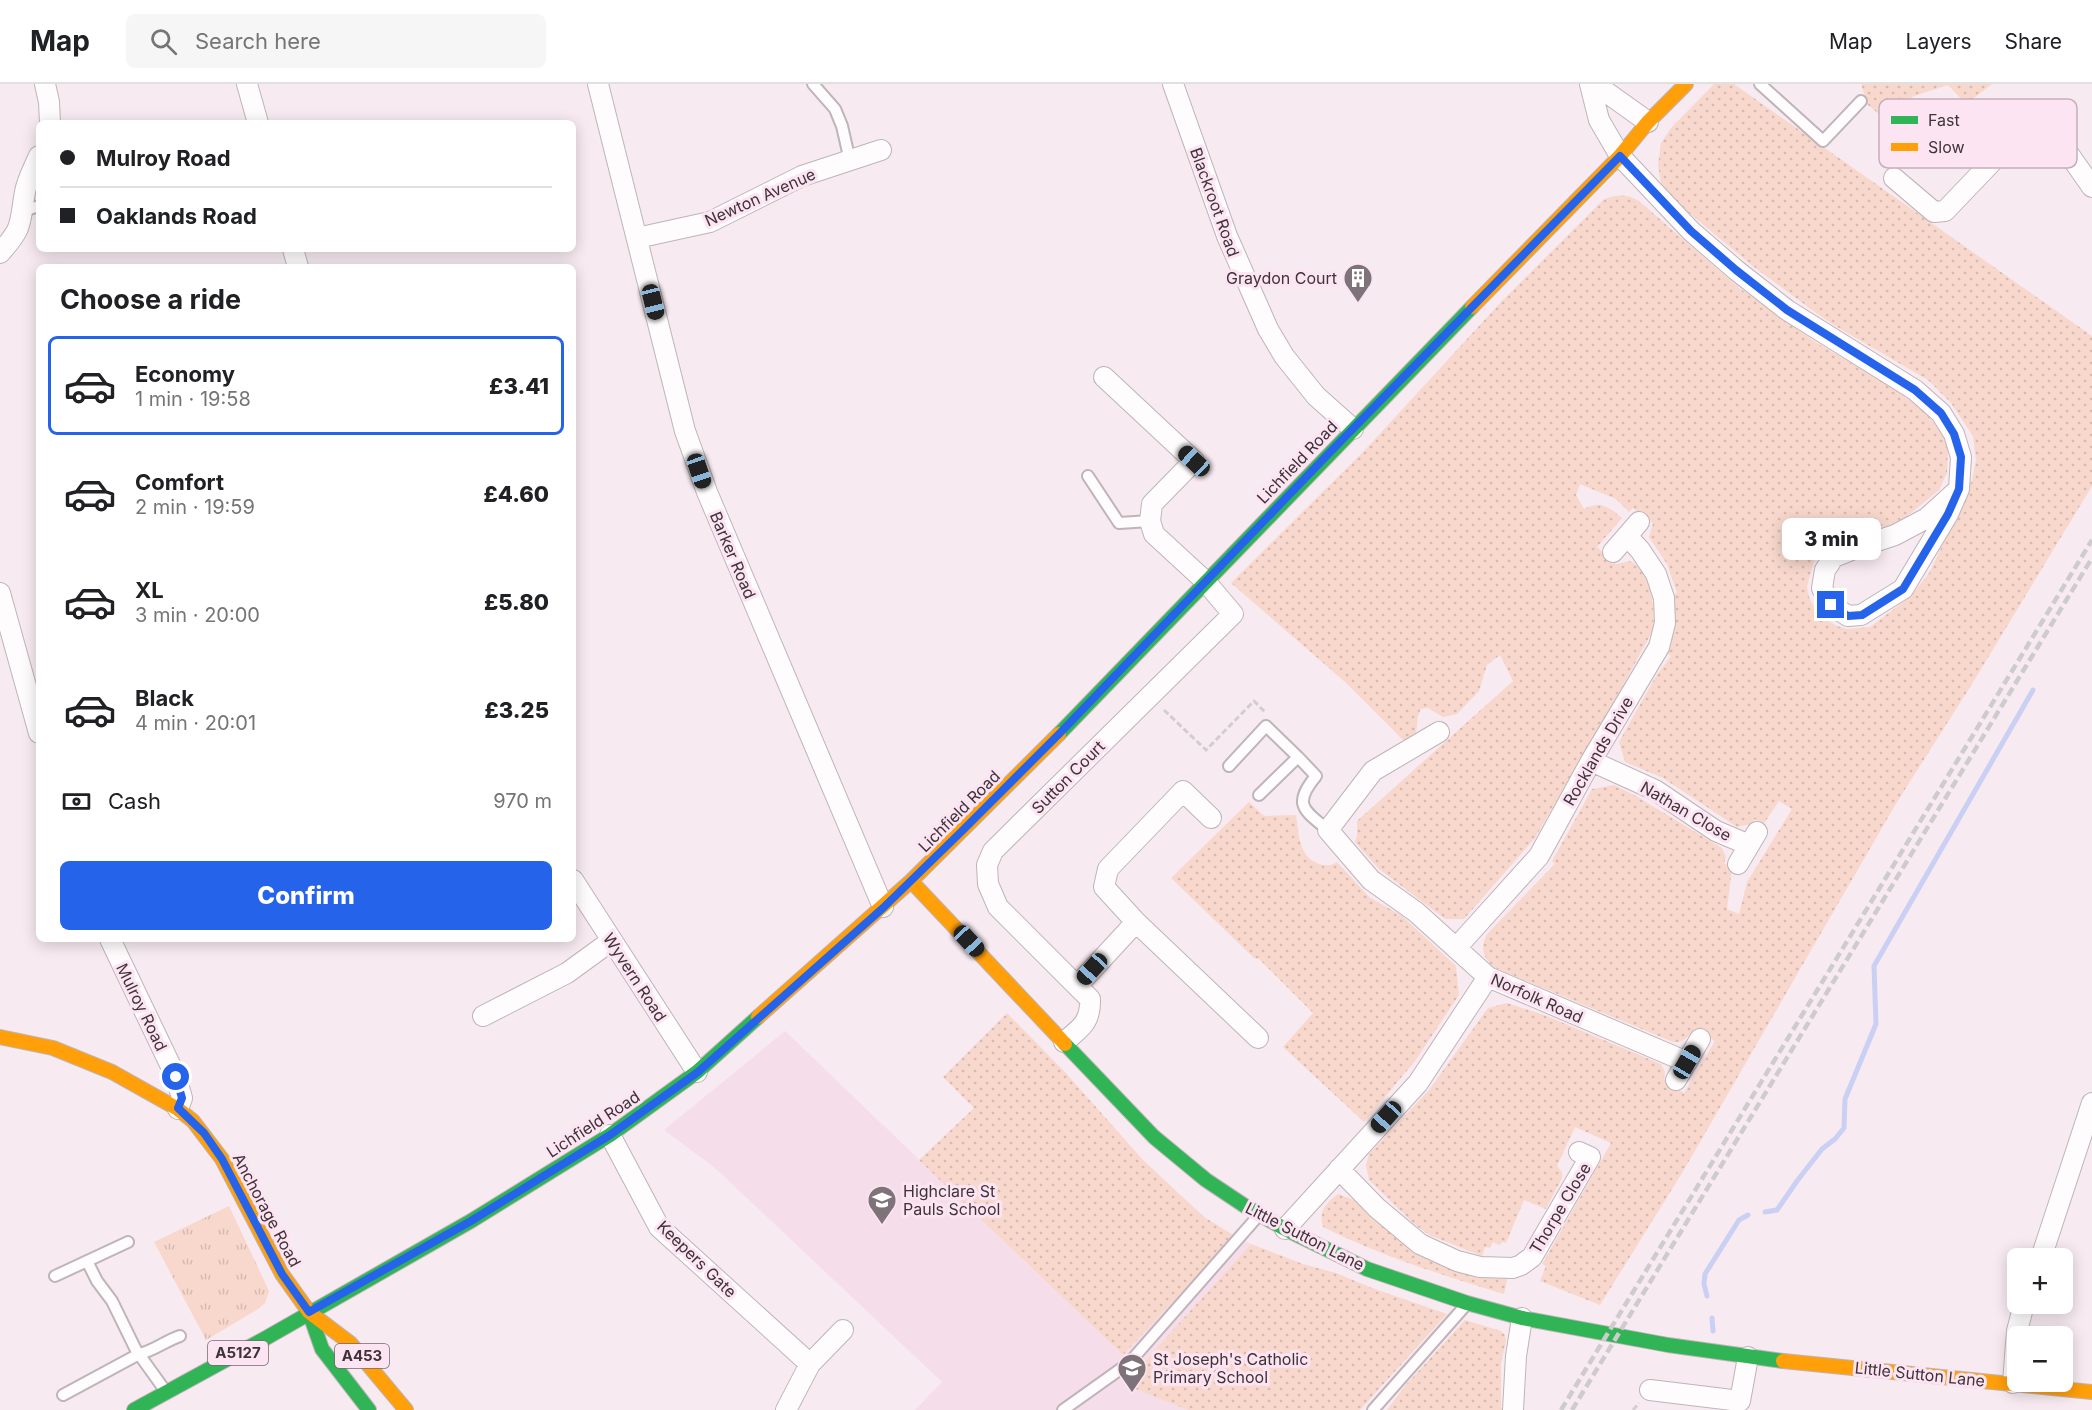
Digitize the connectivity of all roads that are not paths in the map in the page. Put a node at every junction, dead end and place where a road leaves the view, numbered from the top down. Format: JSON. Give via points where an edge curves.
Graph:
{"nodes":[{"id":1,"x":45,"y":84,"type":"edge"},
{"id":2,"x":247,"y":84,"type":"edge"},
{"id":3,"x":598,"y":84,"type":"edge"},
{"id":4,"x":813,"y":84,"type":"edge"},
{"id":5,"x":1173,"y":84,"type":"edge"},
{"id":6,"x":1590,"y":84,"type":"edge"},
{"id":7,"x":1595,"y":84,"type":"edge"},
{"id":8,"x":1686,"y":84,"type":"edge"},
{"id":9,"x":1760,"y":84,"type":"edge"},
{"id":10,"x":1861,"y":101,"type":"dead end"},
{"id":11,"x":50,"y":120,"type":"edge"},
{"id":12,"x":257,"y":120,"type":"edge"},
{"id":13,"x":1648,"y":123,"type":"junction"},
{"id":14,"x":881,"y":150,"type":"dead end"},
{"id":15,"x":1620,"y":156,"type":"junction"},
{"id":16,"x":850,"y":161,"type":"junction"},
{"id":17,"x":36,"y":163,"type":"edge"},
{"id":18,"x":1986,"y":168,"type":"edge"},
{"id":19,"x":2077,"y":168,"type":"edge"},
{"id":20,"x":1894,"y":178,"type":"dead end"},
{"id":21,"x":2092,"y":187,"type":"edge"},
{"id":22,"x":31,"y":208,"type":"edge"},
{"id":23,"x":637,"y":238,"type":"junction"},
{"id":24,"x":0,"y":253,"type":"edge"},
{"id":25,"x":1104,"y":377,"type":"dead end"},
{"id":26,"x":1353,"y":429,"type":"junction"},
{"id":27,"x":1088,"y":476,"type":"dead end"},
{"id":28,"x":1959,"y":489,"type":"junction"},
{"id":29,"x":1150,"y":521,"type":"junction"},
{"id":30,"x":1613,"y":552,"type":"dead end"},
{"id":31,"x":1205,"y":581,"type":"junction"},
{"id":32,"x":0,"y":593,"type":"edge"},
{"id":33,"x":36,"y":722,"type":"edge"},
{"id":34,"x":1439,"y":732,"type":"dead end"},
{"id":35,"x":1298,"y":757,"type":"junction"},
{"id":36,"x":1591,"y":761,"type":"junction"},
{"id":37,"x":1229,"y":766,"type":"dead end"},
{"id":38,"x":1259,"y":795,"type":"dead end"},
{"id":39,"x":1211,"y":818,"type":"dead end"},
{"id":40,"x":1328,"y":830,"type":"junction"},
{"id":41,"x":1738,"y":864,"type":"dead end"},
{"id":42,"x":911,"y":881,"type":"junction"},
{"id":43,"x":576,"y":885,"type":"edge"},
{"id":44,"x":883,"y":908,"type":"junction"},
{"id":45,"x":1136,"y":922,"type":"junction"},
{"id":46,"x":611,"y":941,"type":"junction"},
{"id":47,"x":111,"y":942,"type":"edge"},
{"id":48,"x":1456,"y":948,"type":"junction"},
{"id":49,"x":1488,"y":977,"type":"junction"},
{"id":50,"x":1078,"y":985,"type":"junction"},
{"id":51,"x":483,"y":1016,"type":"dead end"},
{"id":52,"x":0,"y":1037,"type":"edge"},
{"id":53,"x":1258,"y":1038,"type":"dead end"},
{"id":54,"x":1700,"y":1039,"type":"dead end"},
{"id":55,"x":1064,"y":1042,"type":"junction"},
{"id":56,"x":1687,"y":1062,"type":"junction"},
{"id":57,"x":698,"y":1072,"type":"junction"},
{"id":58,"x":1676,"y":1080,"type":"dead end"},
{"id":59,"x":2092,"y":1103,"type":"edge"},
{"id":60,"x":178,"y":1108,"type":"junction"},
{"id":61,"x":610,"y":1135,"type":"junction"},
{"id":62,"x":1579,"y":1152,"type":"dead end"},
{"id":63,"x":1339,"y":1169,"type":"junction"},
{"id":64,"x":1260,"y":1215,"type":"junction"},
{"id":65,"x":1285,"y":1229,"type":"junction"},
{"id":66,"x":128,"y":1242,"type":"dead end"},
{"id":67,"x":2043,"y":1248,"type":"edge"},
{"id":68,"x":87,"y":1261,"type":"junction"},
{"id":69,"x":55,"y":1276,"type":"dead end"},
{"id":70,"x":1467,"y":1303,"type":"junction"},
{"id":71,"x":309,"y":1312,"type":"junction"},
{"id":72,"x":1522,"y":1318,"type":"junction"},
{"id":73,"x":843,"y":1330,"type":"dead end"},
{"id":74,"x":180,"y":1336,"type":"dead end"},
{"id":75,"x":139,"y":1354,"type":"junction"},
{"id":76,"x":1748,"y":1357,"type":"junction"},
{"id":77,"x":810,"y":1364,"type":"junction"},
{"id":78,"x":2007,"y":1382,"type":"edge"},
{"id":79,"x":1650,"y":1390,"type":"dead end"},
{"id":80,"x":2073,"y":1390,"type":"edge"},
{"id":81,"x":165,"y":1392,"type":"junction"},
{"id":82,"x":2092,"y":1392,"type":"edge"},
{"id":83,"x":63,"y":1395,"type":"dead end"},
{"id":84,"x":134,"y":1410,"type":"edge"},
{"id":85,"x":368,"y":1410,"type":"edge"},
{"id":86,"x":406,"y":1410,"type":"edge"},
{"id":87,"x":786,"y":1410,"type":"edge"},
{"id":88,"x":1064,"y":1410,"type":"edge"},
{"id":89,"x":1373,"y":1410,"type":"edge"},
{"id":90,"x":1513,"y":1410,"type":"edge"}],
"edges":[{"from":1,"to":11,"type":"street"},
{"from":2,"to":12,"type":"street"},
{"from":3,"to":23,"type":"street","name":"Barker Road"},
{"from":4,"to":16,"type":"lane","via":[[835,109]]},
{"from":5,"to":26,"type":"street","name":"Blackroot Road","via":[[1227,236],[1268,329],[1316,396]]},
{"from":6,"to":15,"type":"street","via":[[1599,120]]},
{"from":7,"to":13,"type":"street"},
{"from":8,"to":13,"type":"main road","name":"Lichfield Road","number":"A5127"},
{"from":9,"to":10,"type":"lane","via":[[1823,141]]},
{"from":13,"to":15,"type":"main road","name":"Lichfield Road","number":"A5127"},
{"from":14,"to":16,"type":"street","name":"Newton Avenue"},
{"from":15,"to":26,"type":"main road","name":"Lichfield Road","number":"A5127"},
{"from":15,"to":28,"type":"street","via":[[1691,231],[1744,277],[1787,310],[1915,390],[1941,413],[1954,434],[1961,457]]},
{"from":16,"to":23,"type":"street","name":"Newton Avenue","via":[[802,176],[710,222]]},
{"from":17,"to":22,"type":"street","via":[[25,190]]},
{"from":18,"to":20,"type":"street","via":[[1946,211],[1934,212]]},
{"from":19,"to":21,"type":"street"},
{"from":22,"to":24,"type":"street"},
{"from":23,"to":44,"type":"street","name":"Barker Road","via":[[685,431],[706,492]]},
{"from":25,"to":29,"type":"street","via":[[1194,461],[1152,504]]},
{"from":26,"to":31,"type":"main road","name":"Lichfield Road","number":"A5127"},
{"from":27,"to":29,"type":"lane","via":[[1119,523]]},
{"from":28,"to":28,"type":"street","via":[[1903,589],[1862,615],[1848,616],[1831,605],[1822,588],[1834,557],[1895,536],[1927,518]]},
{"from":29,"to":31,"type":"street","via":[[1154,534]]},
{"from":30,"to":36,"type":"street","name":"Rocklands Drive","via":[[1633,529],[1640,550],[1656,574],[1664,598],[1665,623],[1659,647]]},
{"from":31,"to":42,"type":"main road","name":"Lichfield Road","number":"A5127"},
{"from":31,"to":50,"type":"street","name":"Sutton Court","via":[[1233,614],[993,851],[987,866],[988,884],[998,906]]},
{"from":32,"to":33,"type":"street"},
{"from":34,"to":40,"type":"street","via":[[1372,771]]},
{"from":35,"to":37,"type":"lane","via":[[1266,726]]},
{"from":35,"to":38,"type":"lane"},
{"from":35,"to":40,"type":"lane","via":[[1316,776],[1304,790],[1305,811]]},
{"from":36,"to":41,"type":"street","name":"Nathan Close","via":[[1655,790],[1716,831],[1753,839]]},
{"from":36,"to":48,"type":"street","name":"Rocklands Drive","via":[[1539,856]]},
{"from":39,"to":45,"type":"street","via":[[1183,790],[1108,869],[1104,887]]},
{"from":40,"to":48,"type":"street","name":"Norfolk Road","via":[[1371,880],[1416,912]]},
{"from":42,"to":44,"type":"main road","name":"Lichfield Road","number":"A5127"},
{"from":42,"to":55,"type":"main road","name":"Little Sutton Lane"},
{"from":43,"to":46,"type":"street","name":"Wyvern Road"},
{"from":44,"to":57,"type":"main road","name":"Lichfield Road","number":"A5127"},
{"from":45,"to":50,"type":"street"},
{"from":45,"to":53,"type":"street"},
{"from":46,"to":51,"type":"street","via":[[567,973]]},
{"from":46,"to":57,"type":"street","name":"Wyvern Road"},
{"from":47,"to":60,"type":"street","name":"Mulroy Road","via":[[176,1077],[182,1098]]},
{"from":48,"to":49,"type":"street","name":"Norfolk Road"},
{"from":49,"to":56,"type":"street","name":"Norfolk Road"},
{"from":49,"to":63,"type":"street","via":[[1418,1083]]},
{"from":50,"to":55,"type":"street","name":"Sutton Court","via":[[1090,999],[1091,1011],[1086,1023]]},
{"from":52,"to":60,"type":"main road","name":"Anchorage Road","via":[[53,1048]]},
{"from":54,"to":56,"type":"street"},
{"from":55,"to":64,"type":"main road","name":"Little Sutton Lane","via":[[1154,1137],[1206,1180]]},
{"from":56,"to":58,"type":"street"},
{"from":57,"to":61,"type":"main road","name":"Lichfield Road","number":"A5127"},
{"from":59,"to":67,"type":"street"},
{"from":60,"to":71,"type":"main road","name":"Anchorage Road","via":[[204,1133],[222,1159],[282,1274]]},
{"from":61,"to":71,"type":"main road","name":"Lichfield Road","number":"A5127","via":[[463,1226]]},
{"from":61,"to":77,"type":"street","name":"Keepers Gate","via":[[659,1227]]},
{"from":62,"to":63,"type":"street","name":"Thorpe Close","via":[[1590,1157],[1533,1257],[1513,1268],[1480,1267],[1420,1244]]},
{"from":63,"to":65,"type":"street"},
{"from":64,"to":65,"type":"main road","name":"Little Sutton Lane"},
{"from":64,"to":88,"type":"lane","via":[[1129,1363]]},
{"from":65,"to":70,"type":"main road","name":"Little Sutton Lane","via":[[1367,1269]]},
{"from":66,"to":68,"type":"lane"},
{"from":68,"to":69,"type":"lane"},
{"from":68,"to":75,"type":"lane"},
{"from":70,"to":72,"type":"main road","name":"Little Sutton Lane"},
{"from":70,"to":89,"type":"lane"},
{"from":71,"to":81,"type":"main road","name":"Lichfield Road","number":"A5127"},
{"from":71,"to":85,"type":"main road","number":"A453","via":[[322,1348]]},
{"from":71,"to":86,"type":"main road","number":"A453","via":[[350,1342]]},
{"from":72,"to":76,"type":"main road","name":"Little Sutton Lane"},
{"from":72,"to":90,"type":"street"},
{"from":73,"to":77,"type":"street"},
{"from":74,"to":75,"type":"lane"},
{"from":75,"to":81,"type":"lane"},
{"from":75,"to":83,"type":"lane"},
{"from":76,"to":78,"type":"main road","name":"Little Sutton Lane"},
{"from":76,"to":79,"type":"street","via":[[1740,1401]]},
{"from":77,"to":87,"type":"street"},
{"from":80,"to":82,"type":"main road","name":"Little Sutton Lane"},
{"from":81,"to":84,"type":"main road","name":"Lichfield Road","number":"A5127"}]}
